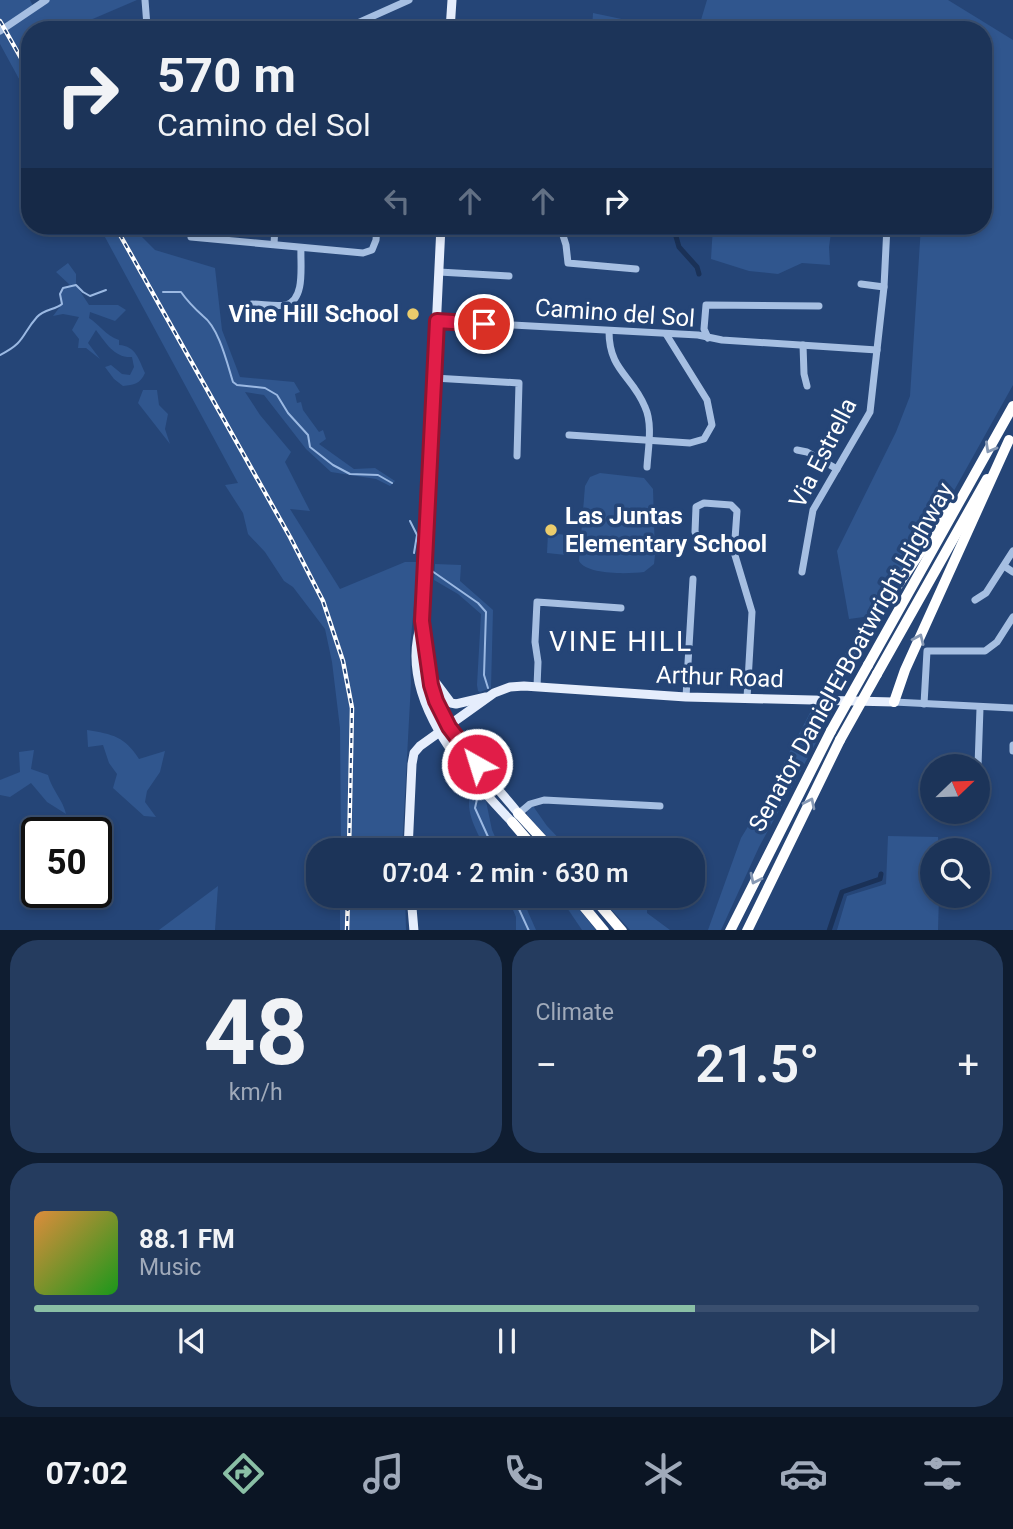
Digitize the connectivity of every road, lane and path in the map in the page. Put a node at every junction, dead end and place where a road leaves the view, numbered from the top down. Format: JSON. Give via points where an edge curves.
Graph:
{"nodes":[{"id":1,"x":46,"y":0,"type":"edge"},
{"id":2,"x":145,"y":0,"type":"edge"},
{"id":3,"x":409,"y":0,"type":"edge"},
{"id":4,"x":452,"y":0,"type":"edge"},
{"id":5,"x":147,"y":21,"type":"edge"},
{"id":6,"x":362,"y":21,"type":"edge"},
{"id":7,"x":451,"y":21,"type":"edge"},
{"id":8,"x":0,"y":31,"type":"edge"},
{"id":9,"x":274,"y":235,"type":"edge"},
{"id":10,"x":376,"y":235,"type":"edge"},
{"id":11,"x":441,"y":235,"type":"edge"},
{"id":12,"x":563,"y":235,"type":"edge"},
{"id":13,"x":887,"y":235,"type":"edge"},
{"id":14,"x":191,"y":237,"type":"dead end"},
{"id":15,"x":274,"y":244,"type":"junction"},
{"id":16,"x":301,"y":248,"type":"junction"},
{"id":17,"x":636,"y":269,"type":"dead end"},
{"id":18,"x":439,"y":272,"type":"junction"},
{"id":19,"x":509,"y":276,"type":"dead end"},
{"id":20,"x":860,"y":284,"type":"dead end"},
{"id":21,"x":884,"y":286,"type":"junction"},
{"id":22,"x":252,"y":304,"type":"dead end"},
{"id":23,"x":819,"y":306,"type":"dead end"},
{"id":24,"x":437,"y":321,"type":"junction"},
{"id":25,"x":609,"y":331,"type":"junction"},
{"id":26,"x":666,"y":334,"type":"junction"},
{"id":27,"x":708,"y":338,"type":"junction"},
{"id":28,"x":803,"y":345,"type":"junction"},
{"id":29,"x":877,"y":350,"type":"junction"},
{"id":30,"x":435,"y":378,"type":"junction"},
{"id":31,"x":807,"y":386,"type":"dead end"},
{"id":32,"x":1013,"y":406,"type":"edge"},
{"id":33,"x":569,"y":435,"type":"dead end"},
{"id":34,"x":1011,"y":436,"type":"edge"},
{"id":35,"x":649,"y":440,"type":"junction"},
{"id":36,"x":797,"y":450,"type":"dead end"},
{"id":37,"x":517,"y":456,"type":"dead end"},
{"id":38,"x":648,"y":467,"type":"dead end"},
{"id":39,"x":837,"y":470,"type":"junction"},
{"id":40,"x":967,"y":489,"type":"junction"},
{"id":41,"x":731,"y":542,"type":"junction"},
{"id":42,"x":1013,"y":551,"type":"edge"},
{"id":43,"x":1004,"y":566,"type":"junction"},
{"id":44,"x":802,"y":572,"type":"dead end"},
{"id":45,"x":1013,"y":572,"type":"edge"},
{"id":46,"x":693,"y":579,"type":"dead end"},
{"id":47,"x":975,"y":600,"type":"dead end"},
{"id":48,"x":621,"y":608,"type":"dead end"},
{"id":49,"x":1013,"y":617,"type":"edge"},
{"id":50,"x":422,"y":621,"type":"junction"},
{"id":51,"x":430,"y":674,"type":"junction"},
{"id":52,"x":537,"y":687,"type":"junction"},
{"id":53,"x":686,"y":696,"type":"junction"},
{"id":54,"x":488,"y":697,"type":"junction"},
{"id":55,"x":747,"y":698,"type":"junction"},
{"id":56,"x":825,"y":700,"type":"junction"},
{"id":57,"x":894,"y":702,"type":"junction"},
{"id":58,"x":924,"y":704,"type":"junction"},
{"id":59,"x":980,"y":708,"type":"junction"},
{"id":60,"x":1013,"y":708,"type":"edge"},
{"id":61,"x":449,"y":727,"type":"junction"},
{"id":62,"x":439,"y":733,"type":"junction"},
{"id":63,"x":1013,"y":745,"type":"edge"},
{"id":64,"x":1013,"y":751,"type":"edge"},
{"id":65,"x":978,"y":754,"type":"edge"},
{"id":66,"x":660,"y":806,"type":"dead end"},
{"id":67,"x":515,"y":817,"type":"junction"},
{"id":68,"x":409,"y":838,"type":"edge"},
{"id":69,"x":528,"y":838,"type":"edge"},
{"id":70,"x":539,"y":838,"type":"edge"},
{"id":71,"x":412,"y":908,"type":"edge"},
{"id":72,"x":585,"y":908,"type":"edge"},
{"id":73,"x":603,"y":908,"type":"edge"},
{"id":74,"x":414,"y":930,"type":"edge"},
{"id":75,"x":604,"y":930,"type":"edge"},
{"id":76,"x":622,"y":930,"type":"edge"},
{"id":77,"x":730,"y":930,"type":"edge"},
{"id":78,"x":747,"y":930,"type":"edge"}],
"edges":[{"from":1,"to":8,"type":"street"},
{"from":2,"to":5,"type":"street"},
{"from":3,"to":6,"type":"street"},
{"from":4,"to":7,"type":"main road"},
{"from":9,"to":15,"type":"street"},
{"from":10,"to":16,"type":"street","via":[[372,250],[363,253]]},
{"from":11,"to":18,"type":"main road"},
{"from":12,"to":17,"type":"street","via":[[568,263]]},
{"from":13,"to":21,"type":"street","name":"Via Estrella"},
{"from":14,"to":15,"type":"street"},
{"from":15,"to":16,"type":"street"},
{"from":16,"to":22,"type":"street","via":[[299,292],[294,301]]},
{"from":18,"to":19,"type":"street"},
{"from":18,"to":24,"type":"main road"},
{"from":20,"to":21,"type":"street"},
{"from":21,"to":29,"type":"street","name":"Via Estrella"},
{"from":23,"to":27,"type":"street","name":"Camino del Sol","via":[[706,305]]},
{"from":24,"to":25,"type":"street","name":"Camino del Sol"},
{"from":24,"to":30,"type":"main road"},
{"from":25,"to":26,"type":"street","name":"Camino del Sol"},
{"from":25,"to":35,"type":"street","via":[[611,355],[646,408]]},
{"from":26,"to":27,"type":"street","name":"Camino del Sol"},
{"from":26,"to":35,"type":"street","via":[[707,400],[712,425],[698,442]]},
{"from":27,"to":28,"type":"street","name":"Camino del Sol"},
{"from":28,"to":29,"type":"street","name":"Camino del Sol"},
{"from":28,"to":31,"type":"street"},
{"from":29,"to":39,"type":"street","name":"Via Estrella","via":[[870,412]]},
{"from":30,"to":37,"type":"street","via":[[519,383]]},
{"from":30,"to":50,"type":"main road"},
{"from":32,"to":40,"type":"highway","name":"Senator Daniel E Boatwright Highway","one_way":true},
{"from":33,"to":35,"type":"street"},
{"from":57,"to":34,"type":"highway","one_way":true},
{"from":78,"to":34,"type":"highway","name":"Senator Daniel E Boatwright Highway","one_way":true,"bridge":true,"via":[[840,740]]},
{"from":35,"to":38,"type":"street"},
{"from":36,"to":39,"type":"street"},
{"from":39,"to":44,"type":"street","name":"Via Estrella","via":[[813,510]]},
{"from":40,"to":56,"type":"highway","via":[[933,532]]},
{"from":40,"to":77,"type":"highway","name":"Senator Daniel E Boatwright Highway","one_way":true,"bridge":true,"via":[[831,731]]},
{"from":41,"to":41,"type":"street","via":[[737,511],[731,505],[704,503],[696,507],[695,532],[701,541]]},
{"from":41,"to":55,"type":"street","via":[[752,612]]},
{"from":42,"to":43,"type":"street"},
{"from":43,"to":45,"type":"street"},
{"from":43,"to":47,"type":"street","via":[[986,593]]},
{"from":46,"to":53,"type":"street"},
{"from":48,"to":52,"type":"street","via":[[537,602]]},
{"from":49,"to":58,"type":"street","via":[[997,642],[985,651],[927,651]]},
{"from":50,"to":51,"type":"main road"},
{"from":50,"to":62,"type":"main road","via":[[417,669]]},
{"from":51,"to":54,"type":"main road","via":[[451,703]]},
{"from":51,"to":61,"type":"main road"},
{"from":52,"to":53,"type":"main road","name":"Arthur Road"},
{"from":52,"to":54,"type":"main road","name":"Arthur Road","via":[[510,687]]},
{"from":53,"to":55,"type":"main road","name":"Arthur Road"},
{"from":54,"to":61,"type":"main road","name":"Arthur Road"},
{"from":55,"to":56,"type":"main road","name":"Arthur Road"},
{"from":56,"to":57,"type":"main road","name":"Arthur Road"},
{"from":57,"to":58,"type":"street","name":"Arthur Road"},
{"from":58,"to":59,"type":"street","name":"Arthur Road"},
{"from":59,"to":60,"type":"street","name":"Arthur Road"},
{"from":59,"to":65,"type":"street"},
{"from":61,"to":62,"type":"main road","name":"Arthur Road"},
{"from":61,"to":67,"type":"main road"},
{"from":62,"to":67,"type":"main road","via":[[469,775]]},
{"from":62,"to":68,"type":"main road","name":"Arthur Road","via":[[414,753]]},
{"from":63,"to":64,"type":"street"},
{"from":66,"to":67,"type":"street","via":[[544,800],[530,804]]},
{"from":67,"to":69,"type":"highway"},
{"from":67,"to":70,"type":"highway"},
{"from":71,"to":74,"type":"main road"},
{"from":72,"to":75,"type":"highway"},
{"from":73,"to":76,"type":"highway"}]}
